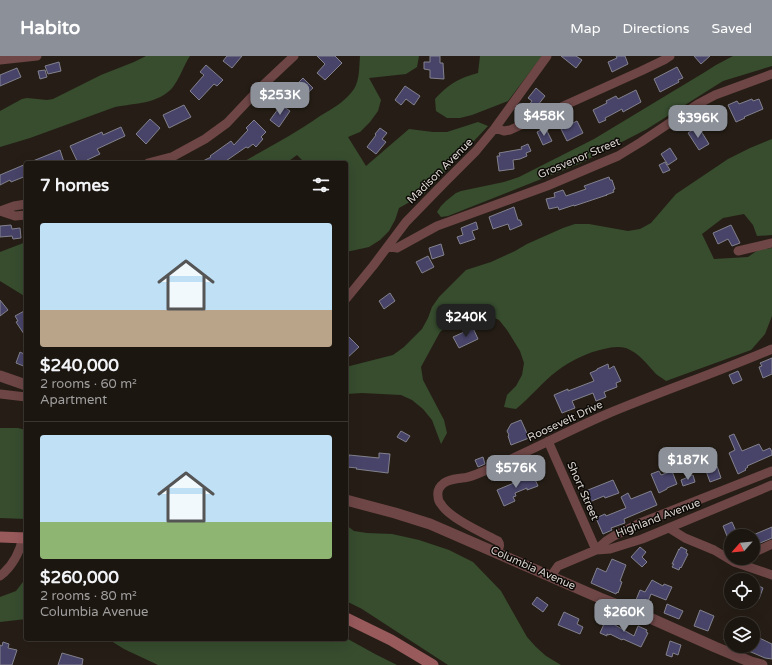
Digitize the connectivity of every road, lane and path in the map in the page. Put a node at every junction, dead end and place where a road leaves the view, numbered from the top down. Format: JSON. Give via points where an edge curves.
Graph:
{"nodes":[{"id":1,"x":37,"y":56,"type":"edge"},
{"id":2,"x":294,"y":56,"type":"edge"},
{"id":3,"x":547,"y":56,"type":"edge"},
{"id":4,"x":670,"y":56,"type":"edge"},
{"id":5,"x":0,"y":60,"type":"edge"},
{"id":6,"x":772,"y":74,"type":"edge"},
{"id":7,"x":496,"y":128,"type":"junction"},
{"id":8,"x":172,"y":157,"type":"junction"},
{"id":9,"x":156,"y":161,"type":"edge"},
{"id":10,"x":167,"y":161,"type":"edge"},
{"id":11,"x":24,"y":204,"type":"edge"},
{"id":12,"x":0,"y":211,"type":"edge"},
{"id":13,"x":24,"y":215,"type":"edge"},
{"id":14,"x":772,"y":243,"type":"edge"},
{"id":15,"x":388,"y":246,"type":"junction"},
{"id":16,"x":738,"y":251,"type":"dead end"},
{"id":17,"x":348,"y":297,"type":"edge"},
{"id":18,"x":772,"y":349,"type":"edge"},
{"id":19,"x":0,"y":376,"type":"edge"},
{"id":20,"x":24,"y":384,"type":"edge"},
{"id":21,"x":0,"y":394,"type":"edge"},
{"id":22,"x":24,"y":397,"type":"edge"},
{"id":23,"x":548,"y":441,"type":"junction"},
{"id":24,"x":772,"y":471,"type":"edge"},
{"id":25,"x":772,"y":485,"type":"edge"},
{"id":26,"x":348,"y":501,"type":"edge"},
{"id":27,"x":669,"y":528,"type":"junction"},
{"id":28,"x":0,"y":537,"type":"edge"},
{"id":29,"x":24,"y":537,"type":"edge"},
{"id":30,"x":24,"y":539,"type":"edge"},
{"id":31,"x":772,"y":544,"type":"edge"},
{"id":32,"x":596,"y":550,"type":"junction"},
{"id":33,"x":760,"y":550,"type":"edge"},
{"id":34,"x":498,"y":552,"type":"junction"},
{"id":35,"x":724,"y":554,"type":"edge"},
{"id":36,"x":749,"y":565,"type":"edge"},
{"id":37,"x":772,"y":575,"type":"edge"},
{"id":38,"x":0,"y":576,"type":"edge"},
{"id":39,"x":551,"y":576,"type":"junction"},
{"id":40,"x":348,"y":619,"type":"edge"},
{"id":41,"x":433,"y":665,"type":"edge"},
{"id":42,"x":762,"y":665,"type":"edge"}],
"edges":[{"from":1,"to":5,"type":"street"},
{"from":2,"to":8,"type":"street","via":[[227,123],[206,139]]},
{"from":3,"to":7,"type":"street","name":"Madison Avenue"},
{"from":4,"to":7,"type":"street","via":[[510,130]]},
{"from":6,"to":15,"type":"street","name":"Grosvenor Street","via":[[698,104],[618,156],[547,186],[437,226],[397,248]]},
{"from":7,"to":15,"type":"street","name":"Madison Avenue","via":[[476,152],[406,222]]},
{"from":8,"to":9,"type":"street"},
{"from":8,"to":10,"type":"street"},
{"from":11,"to":12,"type":"street"},
{"from":12,"to":13,"type":"street","via":[[15,216]]},
{"from":14,"to":16,"type":"street"},
{"from":15,"to":17,"type":"street","name":"Madison Avenue"},
{"from":18,"to":23,"type":"street","name":"Roosevelt Drive","via":[[632,404]]},
{"from":19,"to":20,"type":"street"},
{"from":21,"to":22,"type":"street"},
{"from":23,"to":32,"type":"street","name":"Short Street"},
{"from":23,"to":34,"type":"street","name":"Roosevelt Drive","via":[[477,474],[449,480],[438,490],[440,504],[444,509],[498,541]]},
{"from":24,"to":32,"type":"street","name":"Highland Avenue","via":[[640,523],[614,536]]},
{"from":25,"to":27,"type":"street","name":"Highland Avenue"},
{"from":26,"to":34,"type":"street","name":"Columbia Avenue","via":[[430,524]]},
{"from":27,"to":32,"type":"street","name":"Highland Avenue","via":[[610,549]]},
{"from":27,"to":35,"type":"street","via":[[685,538]]},
{"from":28,"to":29,"type":"main road"},
{"from":30,"to":38,"type":"street","via":[[15,559]]},
{"from":31,"to":33,"type":"street"},
{"from":32,"to":39,"type":"street","name":"Highland Avenue","via":[[558,566]]},
{"from":34,"to":39,"type":"street","name":"Columbia Avenue"},
{"from":36,"to":37,"type":"street"},
{"from":39,"to":42,"type":"street","name":"Columbia Avenue"},
{"from":40,"to":41,"type":"main road"}]}
